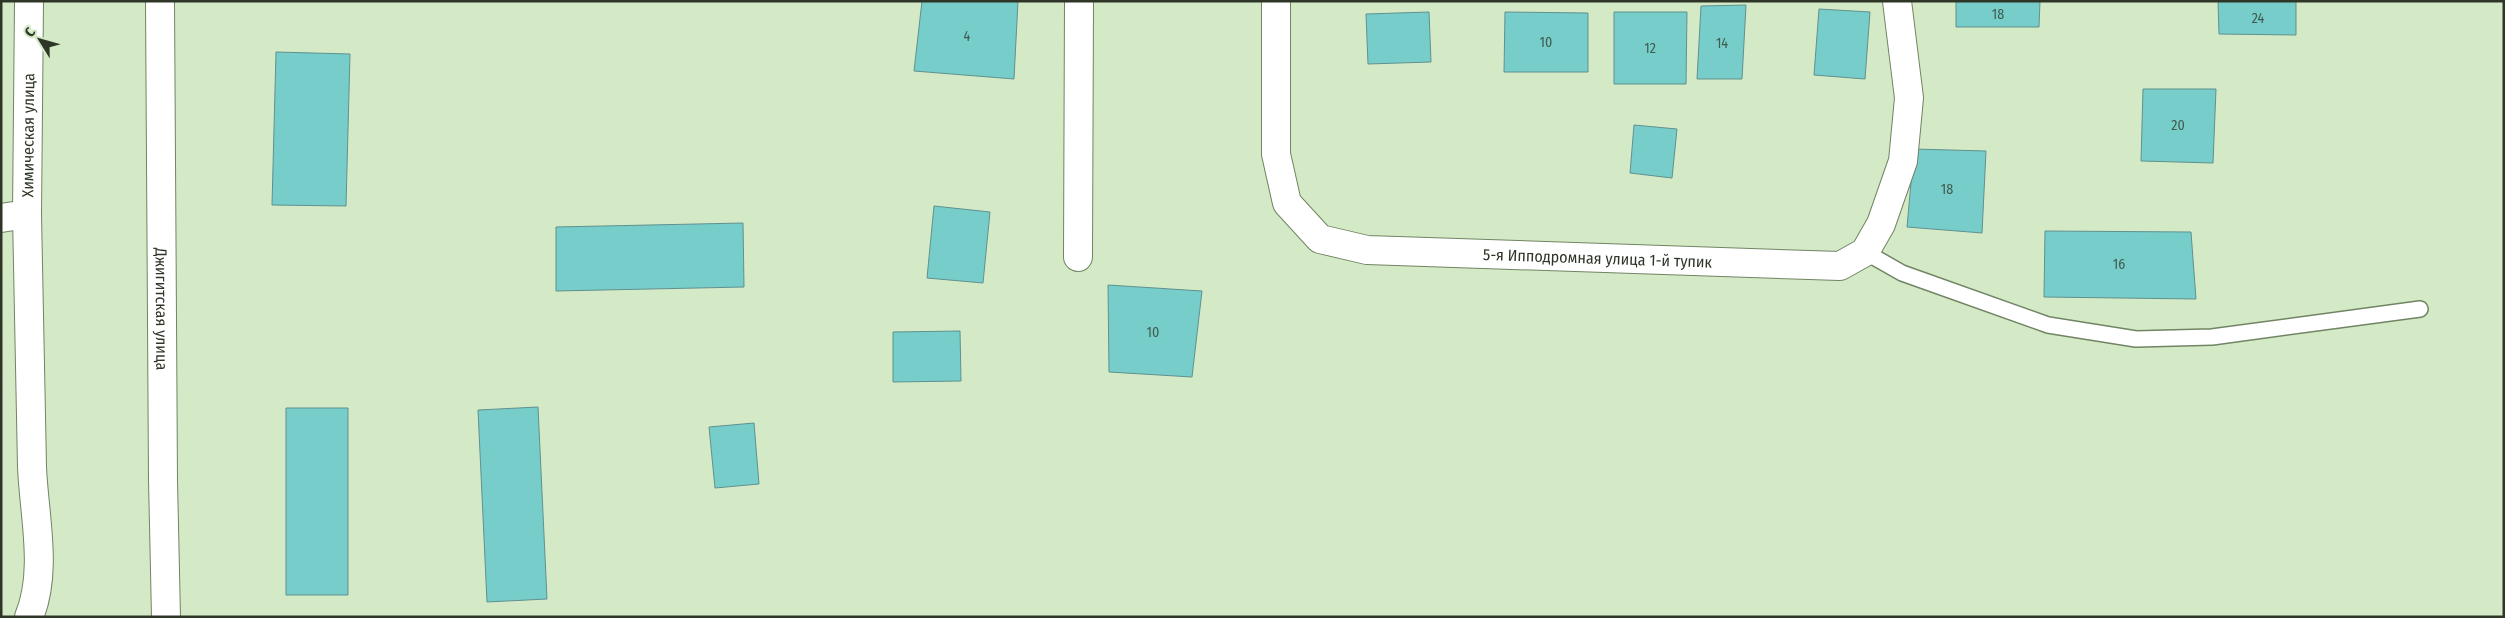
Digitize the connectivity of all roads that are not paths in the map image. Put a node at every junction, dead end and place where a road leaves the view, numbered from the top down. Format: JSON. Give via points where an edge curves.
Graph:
{"nodes":[{"id":1,"x":29,"y":1,"type":"edge"},
{"id":2,"x":160,"y":1,"type":"edge"},
{"id":3,"x":1079,"y":1,"type":"edge"},
{"id":4,"x":1276,"y":1,"type":"edge"},
{"id":5,"x":1897,"y":1,"type":"edge"},
{"id":6,"x":14,"y":216,"type":"edge"},
{"id":7,"x":1865,"y":252,"type":"junction"},
{"id":8,"x":1078,"y":257,"type":"dead end"},
{"id":9,"x":2420,"y":309,"type":"dead end"},
{"id":10,"x":29,"y":617,"type":"edge"},
{"id":11,"x":166,"y":617,"type":"edge"}],
"edges":[{"from":1,"to":6,"type":"street","name":"Химическая улица"},
{"from":2,"to":11,"type":"street","name":"Джигитская улица"},
{"from":3,"to":8,"type":"street"},
{"from":4,"to":7,"type":"street","name":"5-я Ипподромная улица 1-й тупик","via":[[1276,154],[1287,203],[1320,239],[1367,250],[1840,266]]},
{"from":5,"to":7,"type":"street","via":[[1909,98],[1903,160],[1881,224]]},
{"from":6,"to":10,"type":"street","name":"Химическая улица","via":[[38,540],[37,597]]},
{"from":7,"to":9,"type":"lane","via":[[1902,273],[2048,325],[2136,339],[2212,337]]}]}
